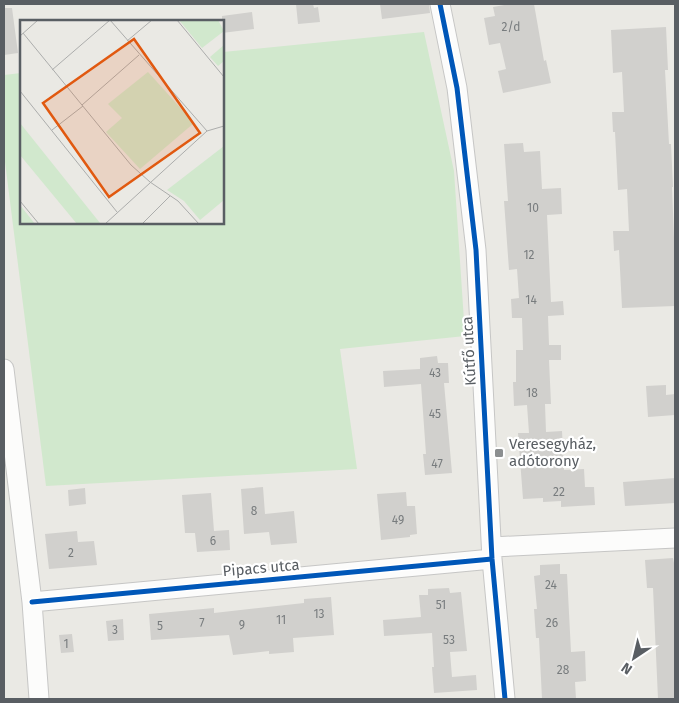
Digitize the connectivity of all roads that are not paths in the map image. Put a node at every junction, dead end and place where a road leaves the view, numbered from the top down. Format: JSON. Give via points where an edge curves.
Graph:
{"nodes":[{"id":1,"x":440,"y":4,"type":"edge"},
{"id":2,"x":4,"y":369,"type":"edge"},
{"id":3,"x":675,"y":538,"type":"edge"},
{"id":4,"x":492,"y":553,"type":"junction"},
{"id":5,"x":32,"y":602,"type":"junction"},
{"id":6,"x":39,"y":699,"type":"edge"},
{"id":7,"x":505,"y":699,"type":"edge"}],
"edges":[{"from":1,"to":4,"type":"street","name":"Kútfő utca","via":[[457,88],[476,250]]},
{"from":2,"to":5,"type":"street"},
{"from":3,"to":4,"type":"street","name":"Pipacs utca"},
{"from":4,"to":5,"type":"street","name":"Pipacs utca"},
{"from":4,"to":7,"type":"street","name":"Kútfő utca"},
{"from":5,"to":6,"type":"street"}]}
